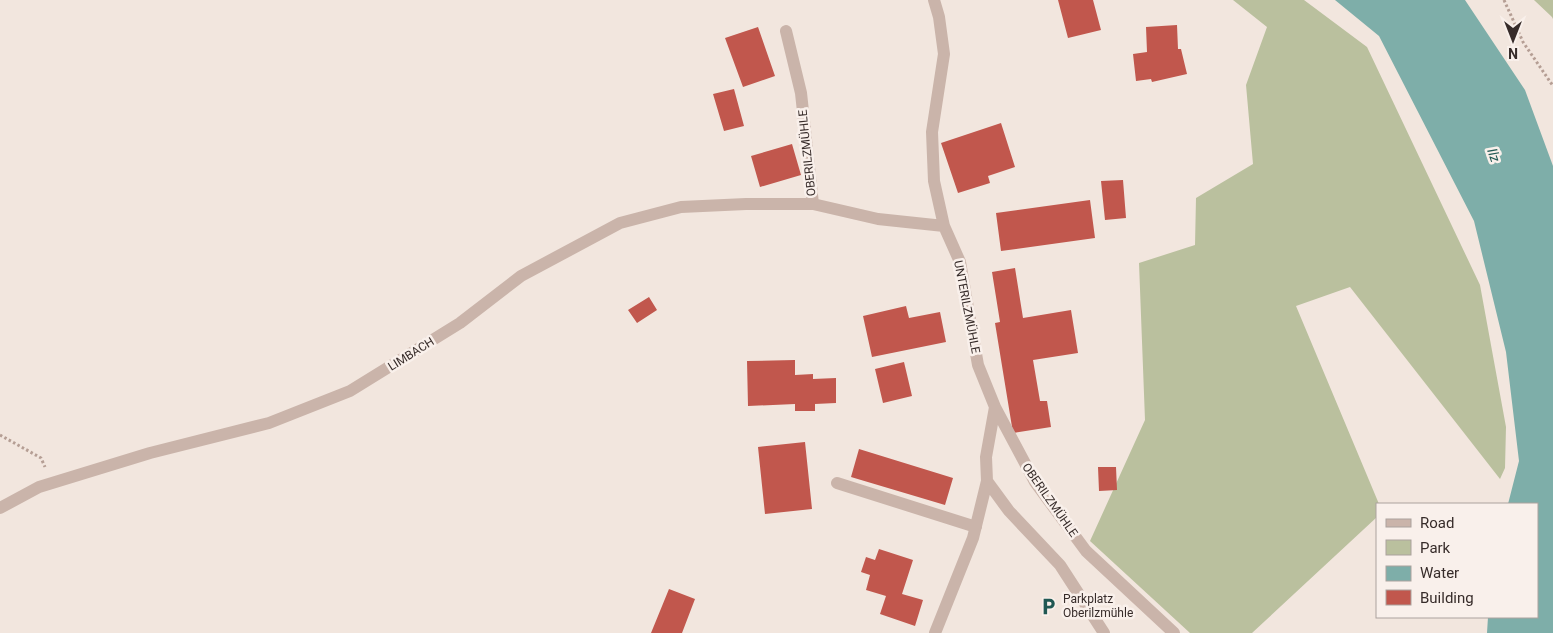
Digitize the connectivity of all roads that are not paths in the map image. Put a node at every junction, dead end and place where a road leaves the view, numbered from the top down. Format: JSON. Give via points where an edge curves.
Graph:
{"nodes":[{"id":1,"x":934,"y":0,"type":"edge"},
{"id":2,"x":786,"y":31,"type":"dead end"},
{"id":3,"x":813,"y":204,"type":"junction"},
{"id":4,"x":944,"y":226,"type":"junction"},
{"id":5,"x":995,"y":408,"type":"junction"},
{"id":6,"x":987,"y":481,"type":"junction"},
{"id":7,"x":837,"y":483,"type":"dead end"},
{"id":8,"x":0,"y":508,"type":"edge"},
{"id":9,"x":976,"y":527,"type":"junction"},
{"id":10,"x":935,"y":633,"type":"edge"},
{"id":11,"x":1104,"y":633,"type":"edge"},
{"id":12,"x":1174,"y":633,"type":"edge"}],
"edges":[{"from":1,"to":4,"type":"street","name":"UNTERILZMÜHLE","via":[[944,54],[932,132],[932,160]]},
{"from":2,"to":3,"type":"street","name":"OBERILZMÜHLE","via":[[802,93]]},
{"from":3,"to":4,"type":"street","name":"OBERILZMÜHLE","via":[[878,219]]},
{"from":3,"to":8,"type":"street","name":"LIMBACH","via":[[681,207],[620,223],[521,276],[460,323],[350,391],[269,424],[150,453],[53,482]]},
{"from":4,"to":5,"type":"street","name":"UNTERILZMÜHLE","via":[[960,262],[978,365]]},
{"from":5,"to":6,"type":"street","via":[[986,457]]},
{"from":5,"to":12,"type":"street","name":"OBERILZMÜHLE","via":[[1035,482],[1086,551]]},
{"from":6,"to":9,"type":"street"},
{"from":6,"to":11,"type":"street","via":[[1009,511],[1060,565]]},
{"from":7,"to":9,"type":"street"},
{"from":9,"to":10,"type":"street"}]}
